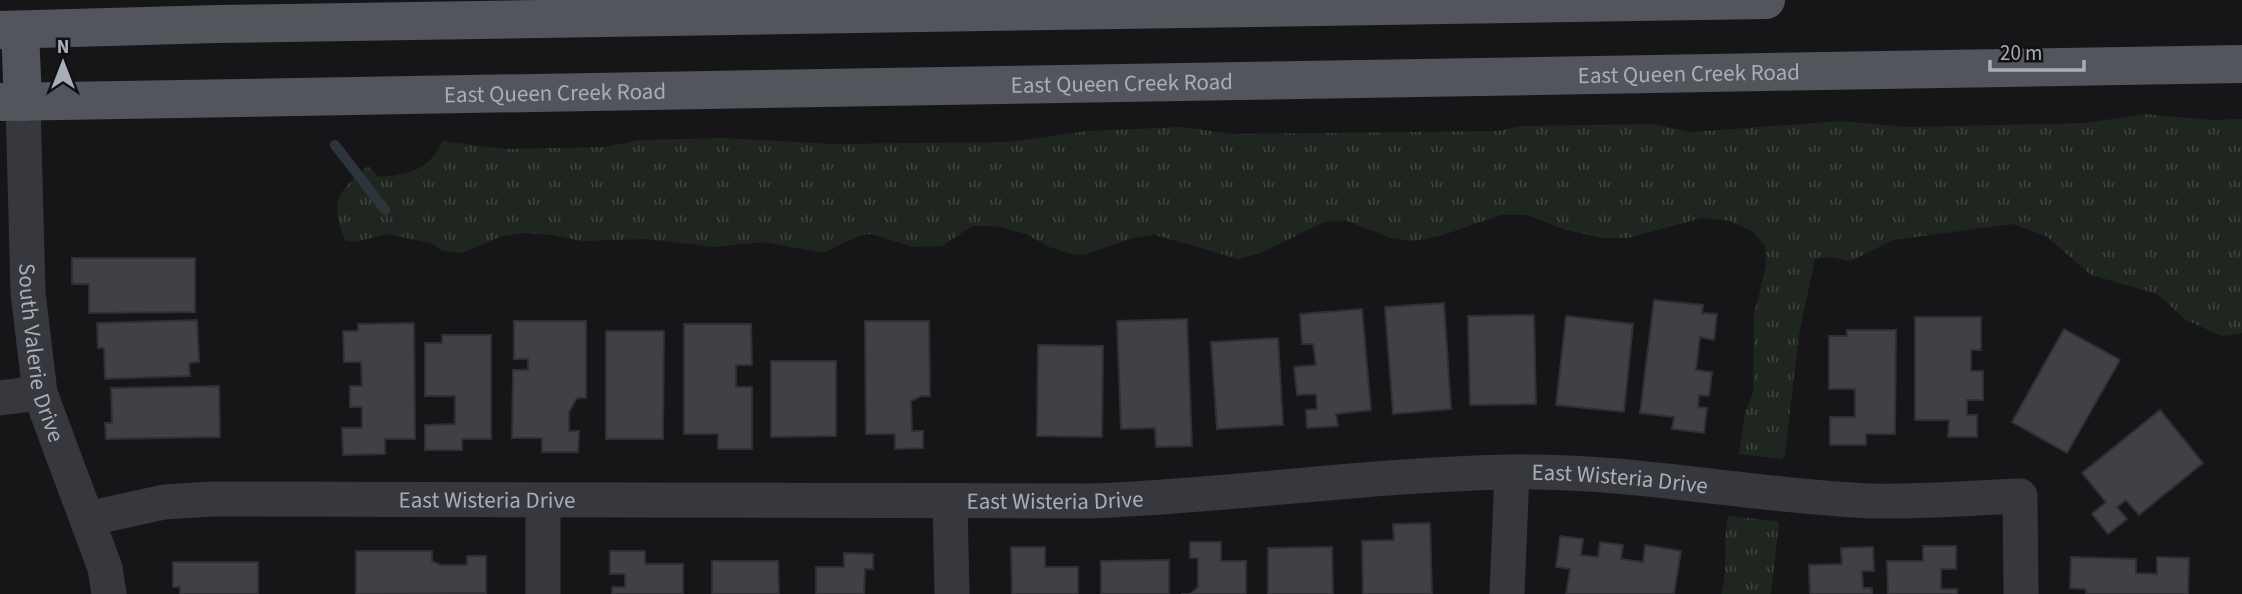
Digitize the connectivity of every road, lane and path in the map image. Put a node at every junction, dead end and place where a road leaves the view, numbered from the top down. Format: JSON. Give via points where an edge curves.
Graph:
{"nodes":[{"id":1,"x":1766,"y":0,"type":"edge"},
{"id":2,"x":10,"y":30,"type":"edge"},
{"id":3,"x":2242,"y":64,"type":"edge"},
{"id":4,"x":11,"y":102,"type":"edge"},
{"id":5,"x":40,"y":393,"type":"junction"},
{"id":6,"x":0,"y":398,"type":"edge"},
{"id":7,"x":1512,"y":472,"type":"junction"},
{"id":8,"x":543,"y":501,"type":"junction"},
{"id":9,"x":950,"y":502,"type":"junction"},
{"id":10,"x":87,"y":519,"type":"junction"},
{"id":11,"x":108,"y":594,"type":"edge"},
{"id":12,"x":543,"y":594,"type":"edge"},
{"id":13,"x":952,"y":594,"type":"edge"},
{"id":14,"x":1507,"y":594,"type":"edge"},
{"id":15,"x":2021,"y":594,"type":"edge"}],
"edges":[{"from":1,"to":2,"type":"main road"},
{"from":2,"to":4,"type":"main road"},
{"from":3,"to":4,"type":"main road","name":"East Queen Creek Road"},
{"from":4,"to":5,"type":"street","name":"South Valerie Drive"},
{"from":5,"to":6,"type":"street"},
{"from":5,"to":10,"type":"street","name":"South Valerie Drive"},
{"from":7,"to":9,"type":"street","name":"East Wisteria Drive","via":[[1183,498]]},
{"from":7,"to":14,"type":"street"},
{"from":7,"to":15,"type":"street","name":"East Wisteria Drive","via":[[1594,473],[1874,501],[2020,496]]},
{"from":8,"to":9,"type":"street","name":"East Wisteria Drive"},
{"from":8,"to":10,"type":"street","name":"East Wisteria Drive","via":[[211,499],[164,502]]},
{"from":8,"to":12,"type":"street"},
{"from":9,"to":13,"type":"street"},
{"from":10,"to":11,"type":"street","name":"South Valerie Drive"}]}
